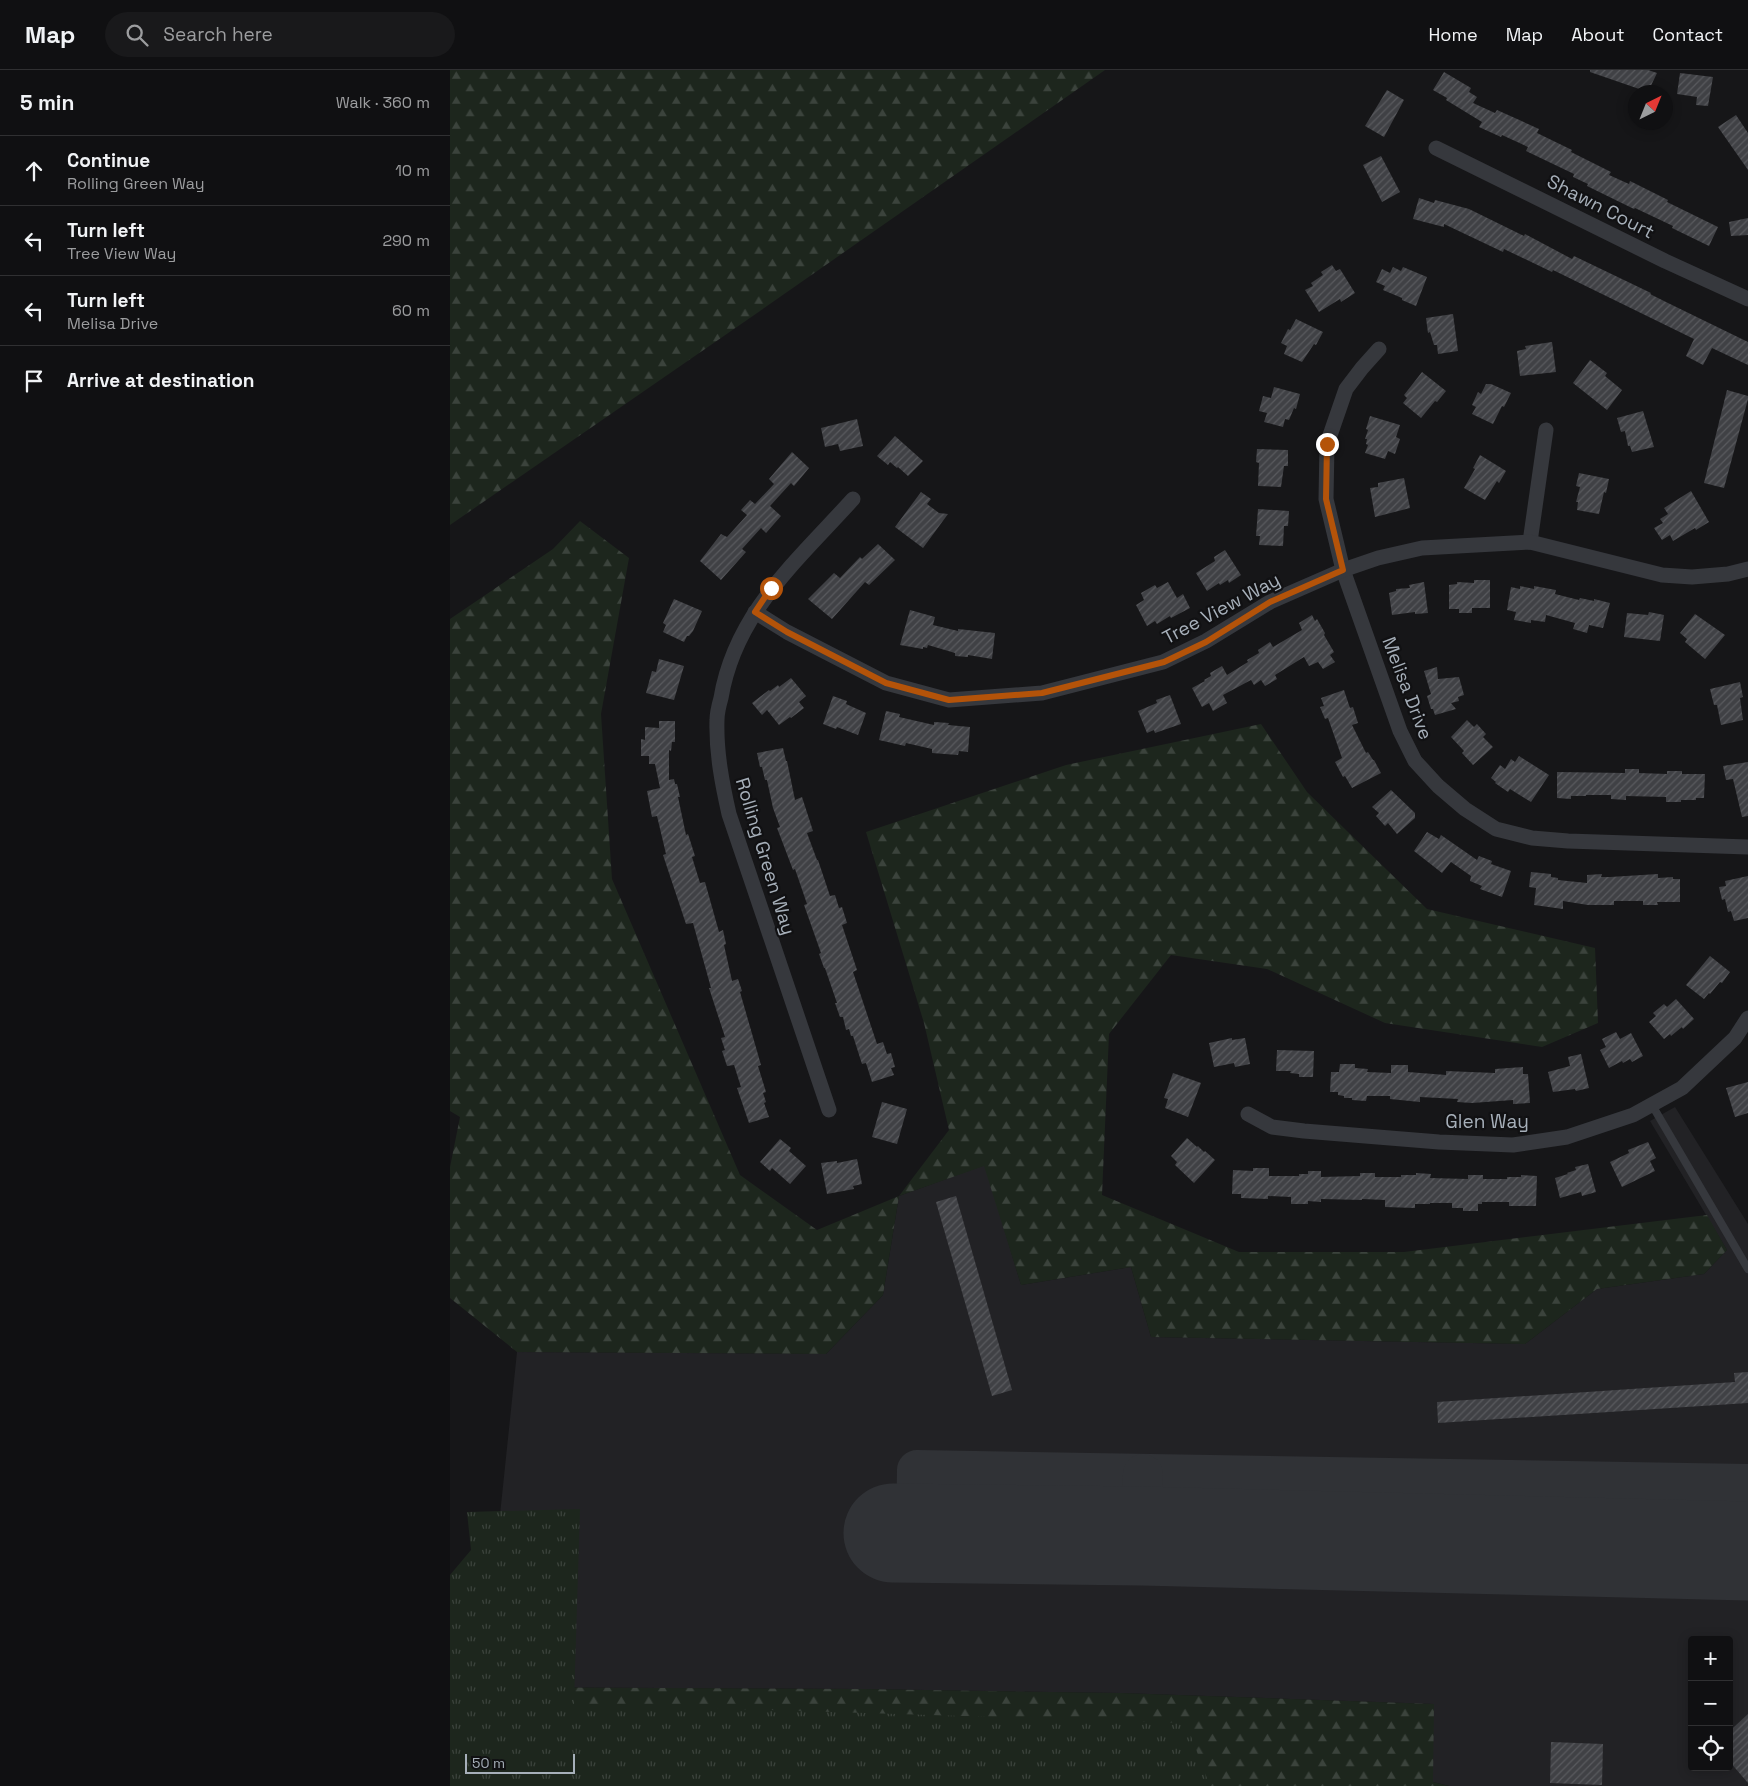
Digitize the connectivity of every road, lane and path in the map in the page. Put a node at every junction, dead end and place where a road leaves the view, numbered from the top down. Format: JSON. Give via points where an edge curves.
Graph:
{"nodes":[{"id":1,"x":1436,"y":148,"type":"dead end"},
{"id":2,"x":1748,"y":299,"type":"edge"},
{"id":3,"x":1379,"y":350,"type":"dead end"},
{"id":4,"x":1546,"y":430,"type":"dead end"},
{"id":5,"x":853,"y":499,"type":"dead end"},
{"id":6,"x":1530,"y":542,"type":"junction"},
{"id":7,"x":1748,"y":569,"type":"edge"},
{"id":8,"x":1343,"y":570,"type":"junction"},
{"id":9,"x":755,"y":612,"type":"junction"},
{"id":10,"x":1748,"y":846,"type":"edge"},
{"id":11,"x":1748,"y":1018,"type":"edge"},
{"id":12,"x":1652,"y":1105,"type":"junction"},
{"id":13,"x":829,"y":1110,"type":"dead end"},
{"id":14,"x":1248,"y":1114,"type":"dead end"},
{"id":15,"x":1748,"y":1269,"type":"edge"}],
"edges":[{"from":1,"to":2,"type":"street","name":"Shawn Court"},
{"from":3,"to":8,"type":"street","name":"Melisa Drive","via":[[1346,390],[1327,444],[1326,499]]},
{"from":4,"to":6,"type":"street"},
{"from":5,"to":9,"type":"street","name":"Rolling Green Way","via":[[771,588]]},
{"from":6,"to":7,"type":"street","name":"Tree View Way","via":[[1662,575],[1692,577]]},
{"from":6,"to":8,"type":"street","name":"Tree View Way","via":[[1422,548]]},
{"from":8,"to":9,"type":"street","name":"Tree View Way","via":[[1270,602],[1206,642],[1164,662],[1042,693],[949,700],[886,683]]},
{"from":8,"to":10,"type":"street","name":"Melisa Drive","via":[[1400,730],[1415,761],[1465,809],[1496,828],[1532,838]]},
{"from":9,"to":13,"type":"street","name":"Rolling Green Way","via":[[738,639],[723,682],[717,720],[719,766],[729,814]]},
{"from":11,"to":12,"type":"street","name":"Glen Way","via":[[1735,1038],[1682,1088]]},
{"from":12,"to":14,"type":"street","name":"Glen Way","via":[[1634,1115],[1567,1137],[1513,1144],[1439,1142],[1304,1131],[1272,1127]]},
{"from":12,"to":15,"type":"lane"}]}
